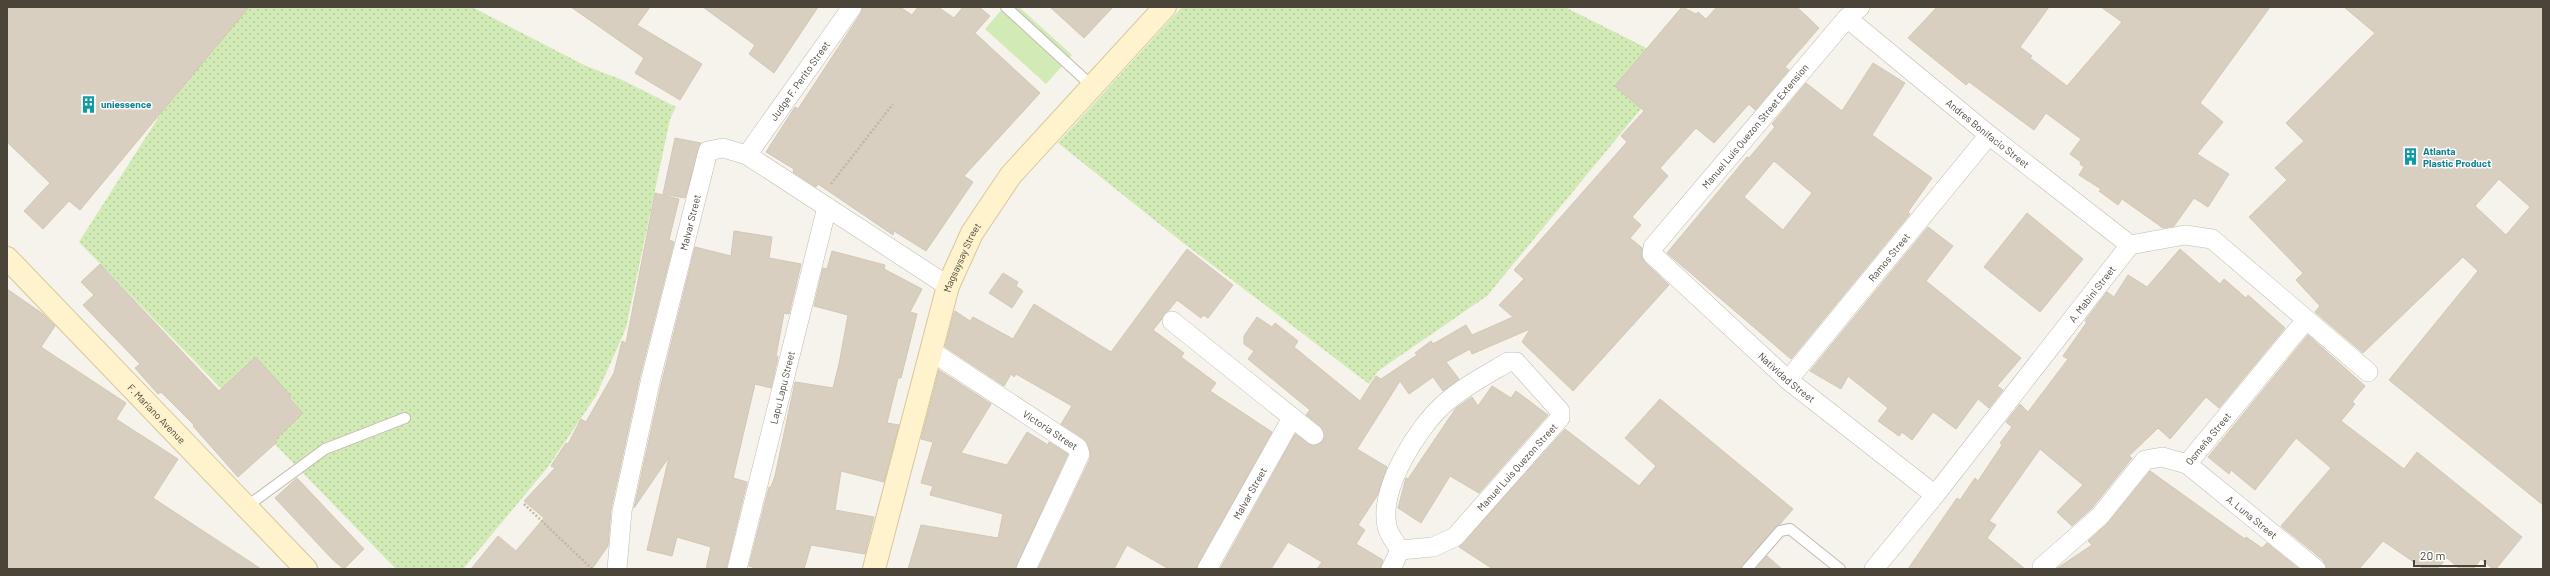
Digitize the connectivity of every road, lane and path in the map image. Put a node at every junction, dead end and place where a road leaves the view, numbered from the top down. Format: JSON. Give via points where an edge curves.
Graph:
{"nodes":[{"id":1,"x":852,"y":7,"type":"edge"},
{"id":2,"x":1006,"y":7,"type":"edge"},
{"id":3,"x":1164,"y":7,"type":"edge"},
{"id":4,"x":1853,"y":13,"type":"edge"},
{"id":5,"x":1092,"y":86,"type":"junction"},
{"id":6,"x":893,"y":104,"type":"dead end"},
{"id":7,"x":1989,"y":135,"type":"junction"},
{"id":8,"x":747,"y":155,"type":"junction"},
{"id":9,"x":822,"y":204,"type":"junction"},
{"id":10,"x":2130,"y":245,"type":"junction"},
{"id":11,"x":1653,"y":247,"type":"joint"},
{"id":12,"x":7,"y":258,"type":"edge"},
{"id":13,"x":948,"y":286,"type":"junction"},
{"id":14,"x":2306,"y":320,"type":"junction"},
{"id":15,"x":1172,"y":321,"type":"dead end"},
{"id":16,"x":931,"y":351,"type":"junction"},
{"id":17,"x":2368,"y":372,"type":"dead end"},
{"id":18,"x":1788,"y":380,"type":"junction"},
{"id":19,"x":405,"y":418,"type":"dead end"},
{"id":20,"x":1292,"y":418,"type":"junction"},
{"id":21,"x":1314,"y":434,"type":"dead end"},
{"id":22,"x":2188,"y":464,"type":"junction"},
{"id":23,"x":1935,"y":495,"type":"junction"},
{"id":24,"x":524,"y":504,"type":"dead end"},
{"id":25,"x":246,"y":507,"type":"junction"},
{"id":26,"x":1400,"y":550,"type":"junction"},
{"id":27,"x":2042,"y":567,"type":"dead end"},
{"id":28,"x":306,"y":569,"type":"edge"},
{"id":29,"x":592,"y":569,"type":"edge"},
{"id":30,"x":617,"y":569,"type":"edge"},
{"id":31,"x":737,"y":569,"type":"edge"},
{"id":32,"x":874,"y":569,"type":"edge"},
{"id":33,"x":1026,"y":569,"type":"edge"},
{"id":34,"x":1207,"y":569,"type":"edge"},
{"id":35,"x":1391,"y":569,"type":"edge"},
{"id":36,"x":1747,"y":569,"type":"edge"},
{"id":37,"x":1840,"y":569,"type":"edge"},
{"id":38,"x":1874,"y":569,"type":"edge"},
{"id":39,"x":2316,"y":569,"type":"edge"}],
"edges":[{"from":1,"to":8,"type":"street","name":"Judge F. Perito Street"},
{"from":2,"to":5,"type":"lane"},
{"from":3,"to":5,"type":"street","name":"Magsaysay Street"},
{"from":4,"to":7,"type":"street","name":"Andres Bonifacio Street"},
{"from":4,"to":11,"type":"street","name":"Manuel Luis Quezon Street Extension"},
{"from":5,"to":13,"type":"street","name":"Magsaysay Street","via":[[1011,174],[972,233]]},
{"from":6,"to":9,"type":"path"},
{"from":7,"to":10,"type":"street","name":"Andres Bonifacio Street"},
{"from":7,"to":18,"type":"street","name":"Ramos Street"},
{"from":8,"to":9,"type":"street","name":"Malvar Street"},
{"from":8,"to":30,"type":"street","name":"Malvar Street","via":[[723,148],[713,148],[708,151],[705,158],[622,511]]},
{"from":9,"to":13,"type":"street","name":"Malvar Street"},
{"from":9,"to":31,"type":"street","name":"Lapu Lapu Street"},
{"from":10,"to":14,"type":"street","via":[[2185,235],[2212,239]]},
{"from":10,"to":23,"type":"street","name":"A. Mabini Street"},
{"from":11,"to":18,"type":"street","name":"Natividad Street","via":[[1652,254]]},
{"from":12,"to":25,"type":"street","name":"F. Mariano Avenue"},
{"from":13,"to":16,"type":"street","name":"Magsaysay Street"},
{"from":14,"to":17,"type":"street"},
{"from":14,"to":22,"type":"street","name":"Osmeña Street"},
{"from":15,"to":20,"type":"street"},
{"from":16,"to":32,"type":"street","name":"Magsaysay Street"},
{"from":16,"to":33,"type":"street","name":"Victoria Street","via":[[1078,448],[1080,454]]},
{"from":18,"to":23,"type":"street","name":"Natividad Street"},
{"from":19,"to":25,"type":"lane","via":[[325,449]]},
{"from":20,"to":21,"type":"street"},
{"from":20,"to":34,"type":"street","name":"Malvar Street"},
{"from":22,"to":27,"type":"street","name":"Osmeña Street","via":[[2162,457],[2146,460],[2100,516]]},
{"from":22,"to":39,"type":"street","name":"A. Luna Street"},
{"from":23,"to":38,"type":"street","name":"A. Mabini Street"},
{"from":24,"to":29,"type":"path"},
{"from":25,"to":28,"type":"street","name":"F. Mariano Avenue"},
{"from":26,"to":26,"type":"street","name":"Manuel Luis Quezon Street","via":[[1433,547],[1454,537],[1560,418],[1560,411],[1516,362],[1508,362],[1444,404],[1407,450],[1386,502],[1387,527]]},
{"from":26,"to":35,"type":"street"},
{"from":36,"to":37,"type":"lane","via":[[1780,531],[1790,529]]}]}
